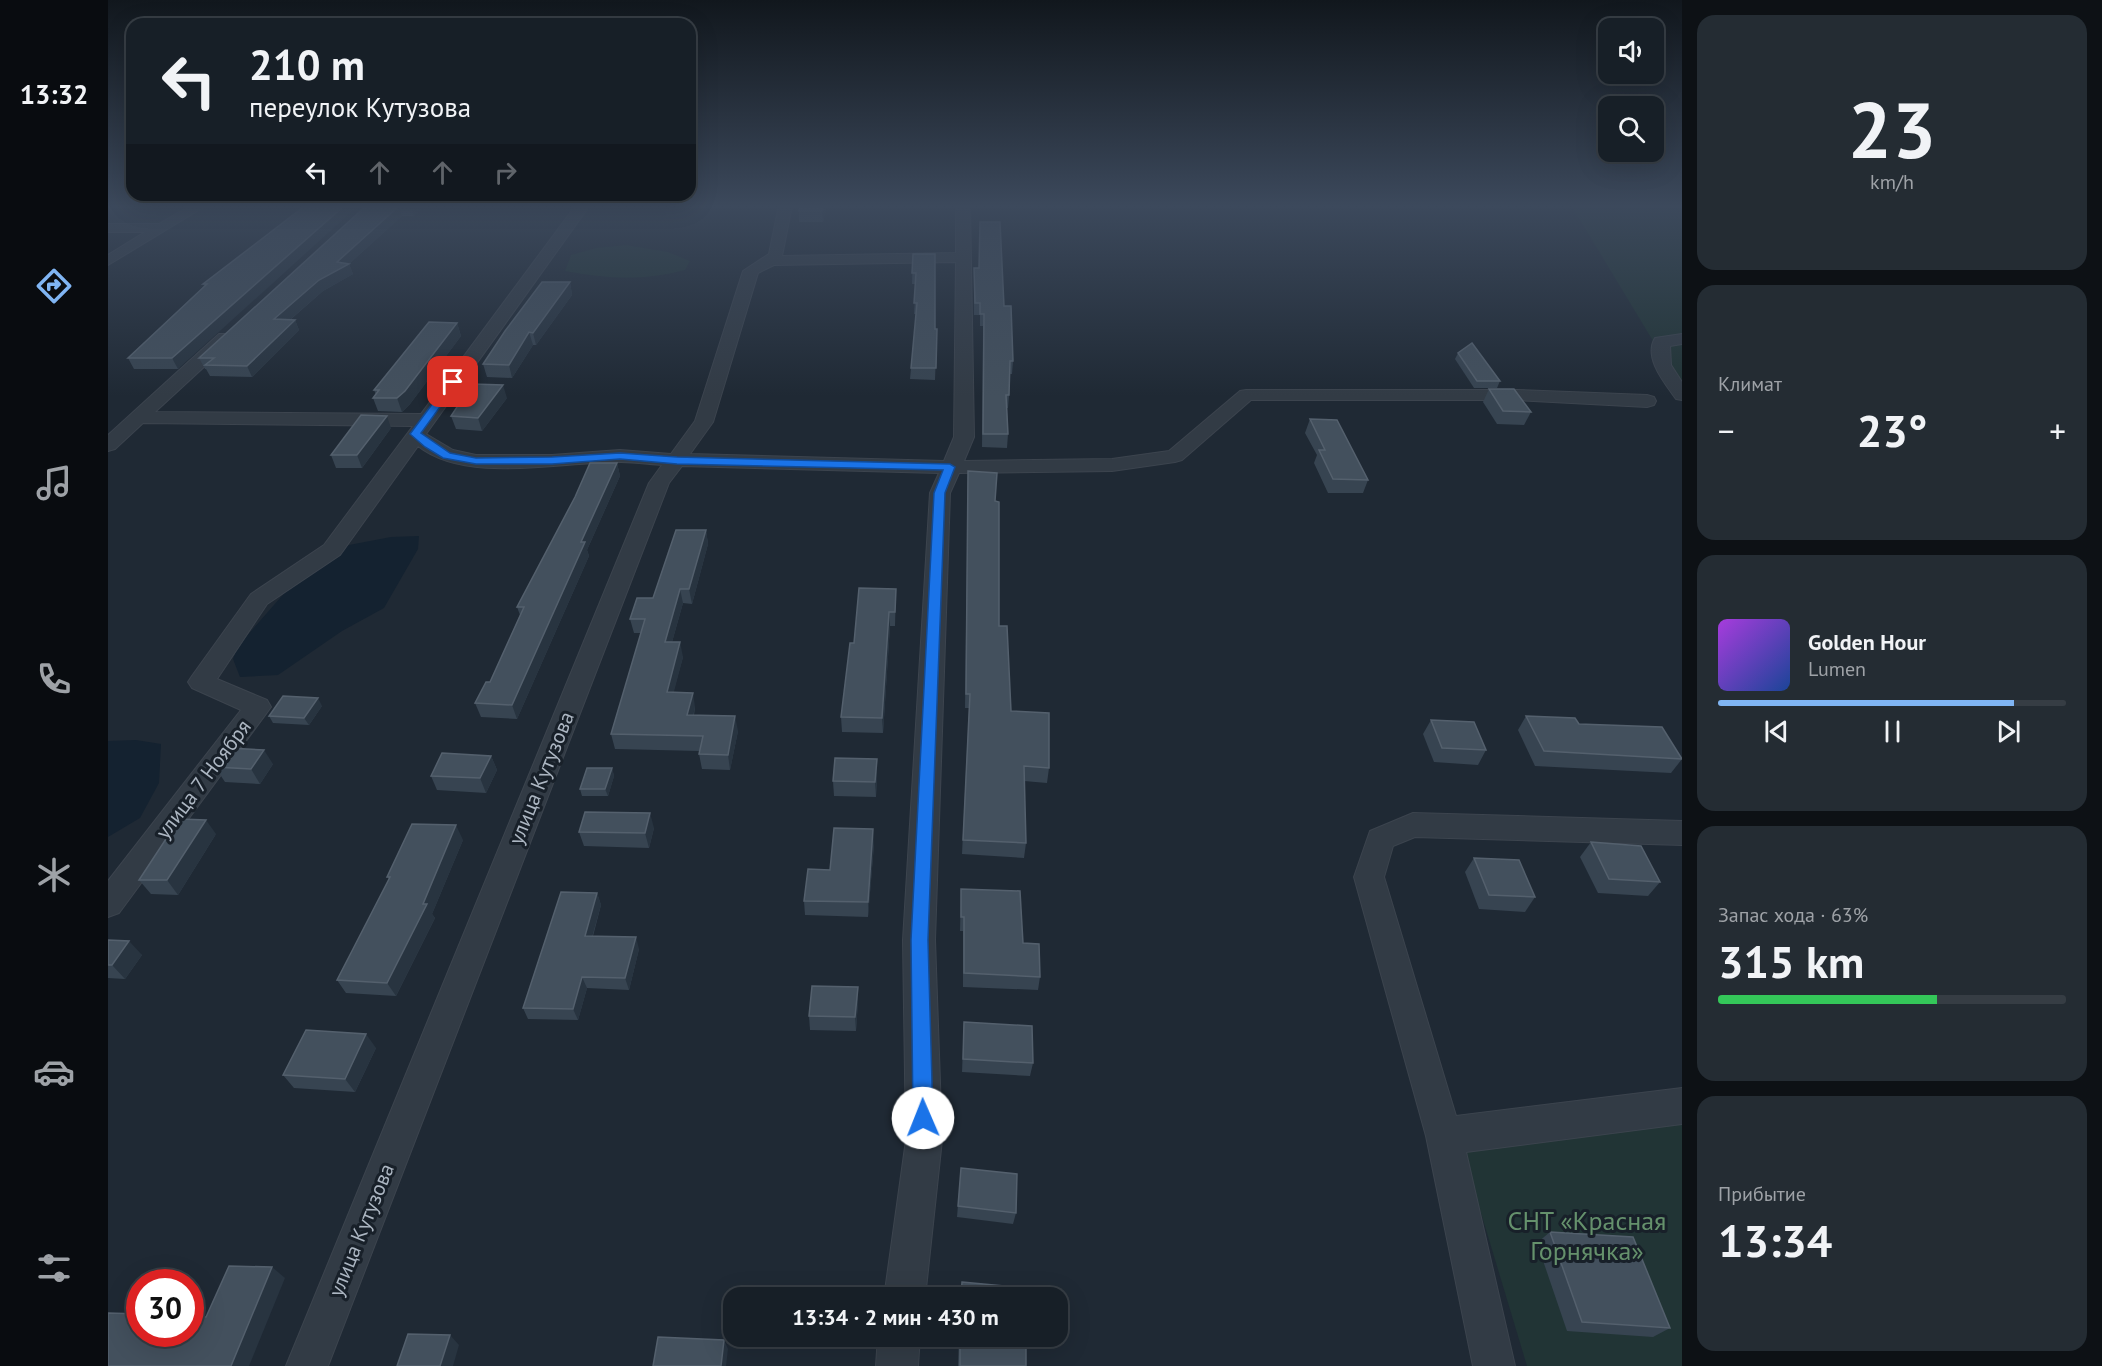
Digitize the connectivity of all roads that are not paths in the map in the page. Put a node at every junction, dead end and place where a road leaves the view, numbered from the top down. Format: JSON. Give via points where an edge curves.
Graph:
{"nodes":[{"id":1,"x":536,"y":269,"type":"edge"},
{"id":2,"x":756,"y":269,"type":"edge"},
{"id":3,"x":964,"y":269,"type":"edge"},
{"id":4,"x":234,"y":330,"type":"edge"},
{"id":5,"x":1682,"y":339,"type":"edge"},
{"id":6,"x":1682,"y":395,"type":"edge"},
{"id":7,"x":1647,"y":401,"type":"dead end"},
{"id":8,"x":140,"y":417,"type":"junction"},
{"id":9,"x":420,"y":427,"type":"junction"},
{"id":10,"x":108,"y":445,"type":"edge"},
{"id":11,"x":677,"y":460,"type":"junction"},
{"id":12,"x":950,"y":467,"type":"junction"},
{"id":13,"x":1682,"y":834,"type":"edge"},
{"id":14,"x":108,"y":904,"type":"edge"},
{"id":15,"x":1682,"y":1106,"type":"edge"},
{"id":16,"x":1444,"y":1136,"type":"junction"},
{"id":17,"x":905,"y":1287,"type":"edge"},
{"id":18,"x":898,"y":1347,"type":"edge"},
{"id":19,"x":307,"y":1366,"type":"edge"},
{"id":20,"x":897,"y":1366,"type":"edge"},
{"id":21,"x":1494,"y":1366,"type":"edge"}],
"edges":[{"from":1,"to":9,"type":"street","name":"улица 7 Ноября"},
{"from":2,"to":11,"type":"street","name":"улица Кутузова","via":[[751,271],[704,422]]},
{"from":3,"to":12,"type":"street","via":[[964,437]]},
{"from":4,"to":8,"type":"street"},
{"from":5,"to":6,"type":"street","via":[[1661,342],[1662,365]]},
{"from":7,"to":12,"type":"street","via":[[1517,395],[1246,395],[1175,456],[1112,465]]},
{"from":8,"to":9,"type":"street"},
{"from":8,"to":10,"type":"street"},
{"from":9,"to":11,"type":"street","via":[[429,445],[447,455],[476,461],[620,456]]},
{"from":9,"to":14,"type":"street","name":"улица 7 Ноября","via":[[332,550],[259,599],[201,682],[258,707]]},
{"from":11,"to":12,"type":"street"},
{"from":11,"to":19,"type":"street","name":"улица Кутузова","via":[[659,483]]},
{"from":12,"to":17,"type":"street","via":[[940,493],[919,940],[924,1140]]},
{"from":13,"to":16,"type":"street","via":[[1413,825],[1380,839],[1369,877]]},
{"from":15,"to":16,"type":"street"},
{"from":16,"to":21,"type":"street"},
{"from":18,"to":20,"type":"street"}]}
